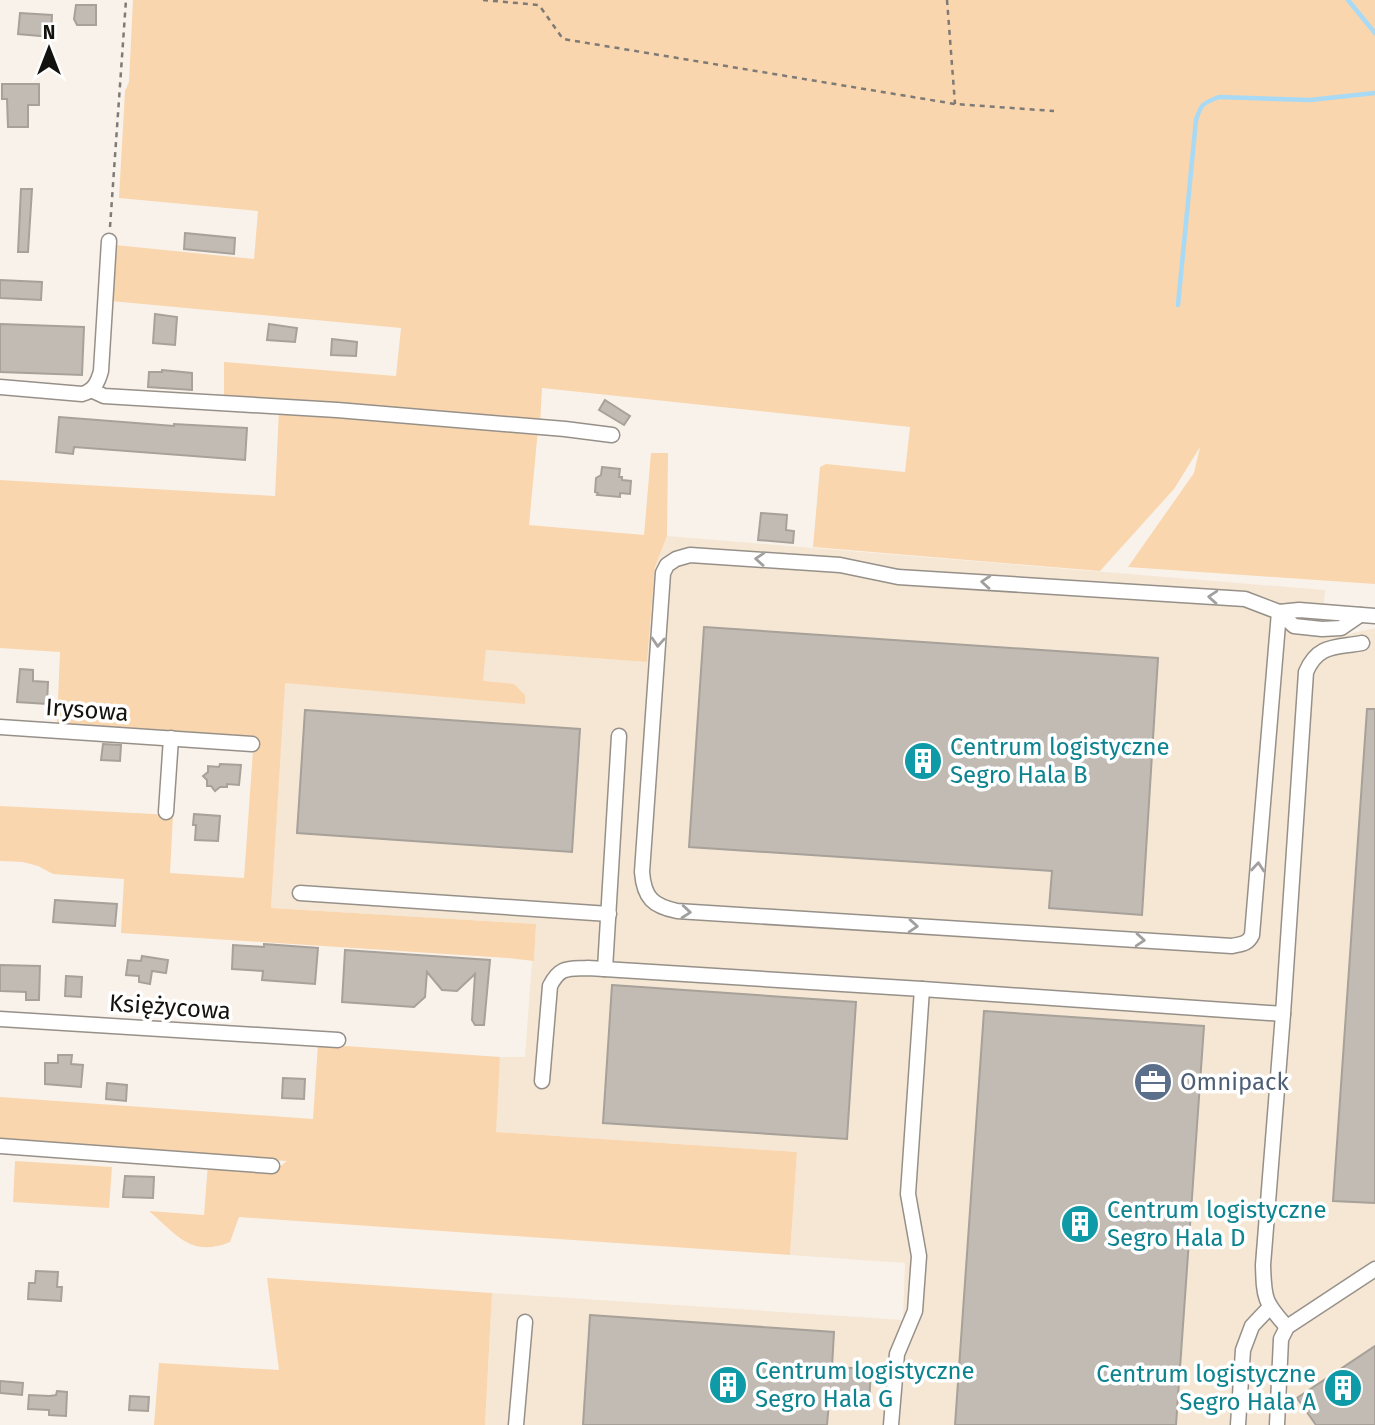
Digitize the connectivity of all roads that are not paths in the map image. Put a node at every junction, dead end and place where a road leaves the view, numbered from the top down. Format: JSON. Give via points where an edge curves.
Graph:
{"nodes":[{"id":1,"x":109,"y":240,"type":"road end"},
{"id":2,"x":0,"y":387,"type":"edge"},
{"id":3,"x":91,"y":390,"type":"junction"},
{"id":4,"x":612,"y":435,"type":"dead end"},
{"id":5,"x":1279,"y":612,"type":"junction"},
{"id":6,"x":1367,"y":616,"type":"edge"},
{"id":7,"x":1362,"y":642,"type":"dead end"},
{"id":8,"x":0,"y":727,"type":"edge"},
{"id":9,"x":619,"y":737,"type":"dead end"},
{"id":10,"x":171,"y":738,"type":"junction"},
{"id":11,"x":252,"y":744,"type":"dead end"},
{"id":12,"x":166,"y":812,"type":"dead end"},
{"id":13,"x":300,"y":893,"type":"dead end"},
{"id":14,"x":608,"y":914,"type":"junction"},
{"id":15,"x":605,"y":969,"type":"junction"},
{"id":16,"x":922,"y":989,"type":"junction"},
{"id":17,"x":1283,"y":1014,"type":"junction"},
{"id":18,"x":0,"y":1019,"type":"edge"},
{"id":19,"x":338,"y":1040,"type":"dead end"},
{"id":20,"x":542,"y":1081,"type":"dead end"},
{"id":21,"x":0,"y":1146,"type":"edge"},
{"id":22,"x":272,"y":1166,"type":"dead end"},
{"id":23,"x":1375,"y":1269,"type":"edge"},
{"id":24,"x":1269,"y":1308,"type":"junction"},
{"id":25,"x":525,"y":1322,"type":"dead end"},
{"id":26,"x":1287,"y":1327,"type":"junction"},
{"id":27,"x":516,"y":1425,"type":"edge"},
{"id":28,"x":891,"y":1425,"type":"edge"},
{"id":29,"x":1238,"y":1425,"type":"edge"},
{"id":30,"x":1277,"y":1425,"type":"edge"}],
"edges":[{"from":1,"to":3,"type":"street","via":[[101,371]]},
{"from":2,"to":3,"type":"street","via":[[70,394]]},
{"from":3,"to":4,"type":"street","via":[[104,396]]},
{"from":5,"to":5,"type":"street","one_way":true,"via":[[1245,599],[898,577],[840,565],[765,559],[690,555],[676,559],[663,573],[642,872],[646,893],[661,908],[677,911],[1245,944],[1252,935]]},
{"from":5,"to":6,"type":"street"},
{"from":7,"to":17,"type":"street","via":[[1322,650],[1306,672]]},
{"from":8,"to":10,"type":"street","name":"Irysowa"},
{"from":9,"to":14,"type":"street"},
{"from":10,"to":11,"type":"street","name":"Irysowa"},
{"from":10,"to":12,"type":"street"},
{"from":13,"to":14,"type":"street"},
{"from":14,"to":15,"type":"street"},
{"from":15,"to":16,"type":"street"},
{"from":15,"to":20,"type":"street","via":[[565,969],[553,979],[548,992]]},
{"from":16,"to":17,"type":"street"},
{"from":16,"to":28,"type":"street","via":[[908,1194],[919,1256],[915,1311],[897,1354]]},
{"from":17,"to":24,"type":"street","via":[[1263,1265]]},
{"from":18,"to":19,"type":"street","name":"Księżycowa"},
{"from":21,"to":22,"type":"street"},
{"from":23,"to":26,"type":"street"},
{"from":24,"to":26,"type":"street"},
{"from":24,"to":29,"type":"street","via":[[1252,1326],[1243,1350]]},
{"from":25,"to":27,"type":"street"},
{"from":26,"to":30,"type":"street","via":[[1281,1339]]}]}
